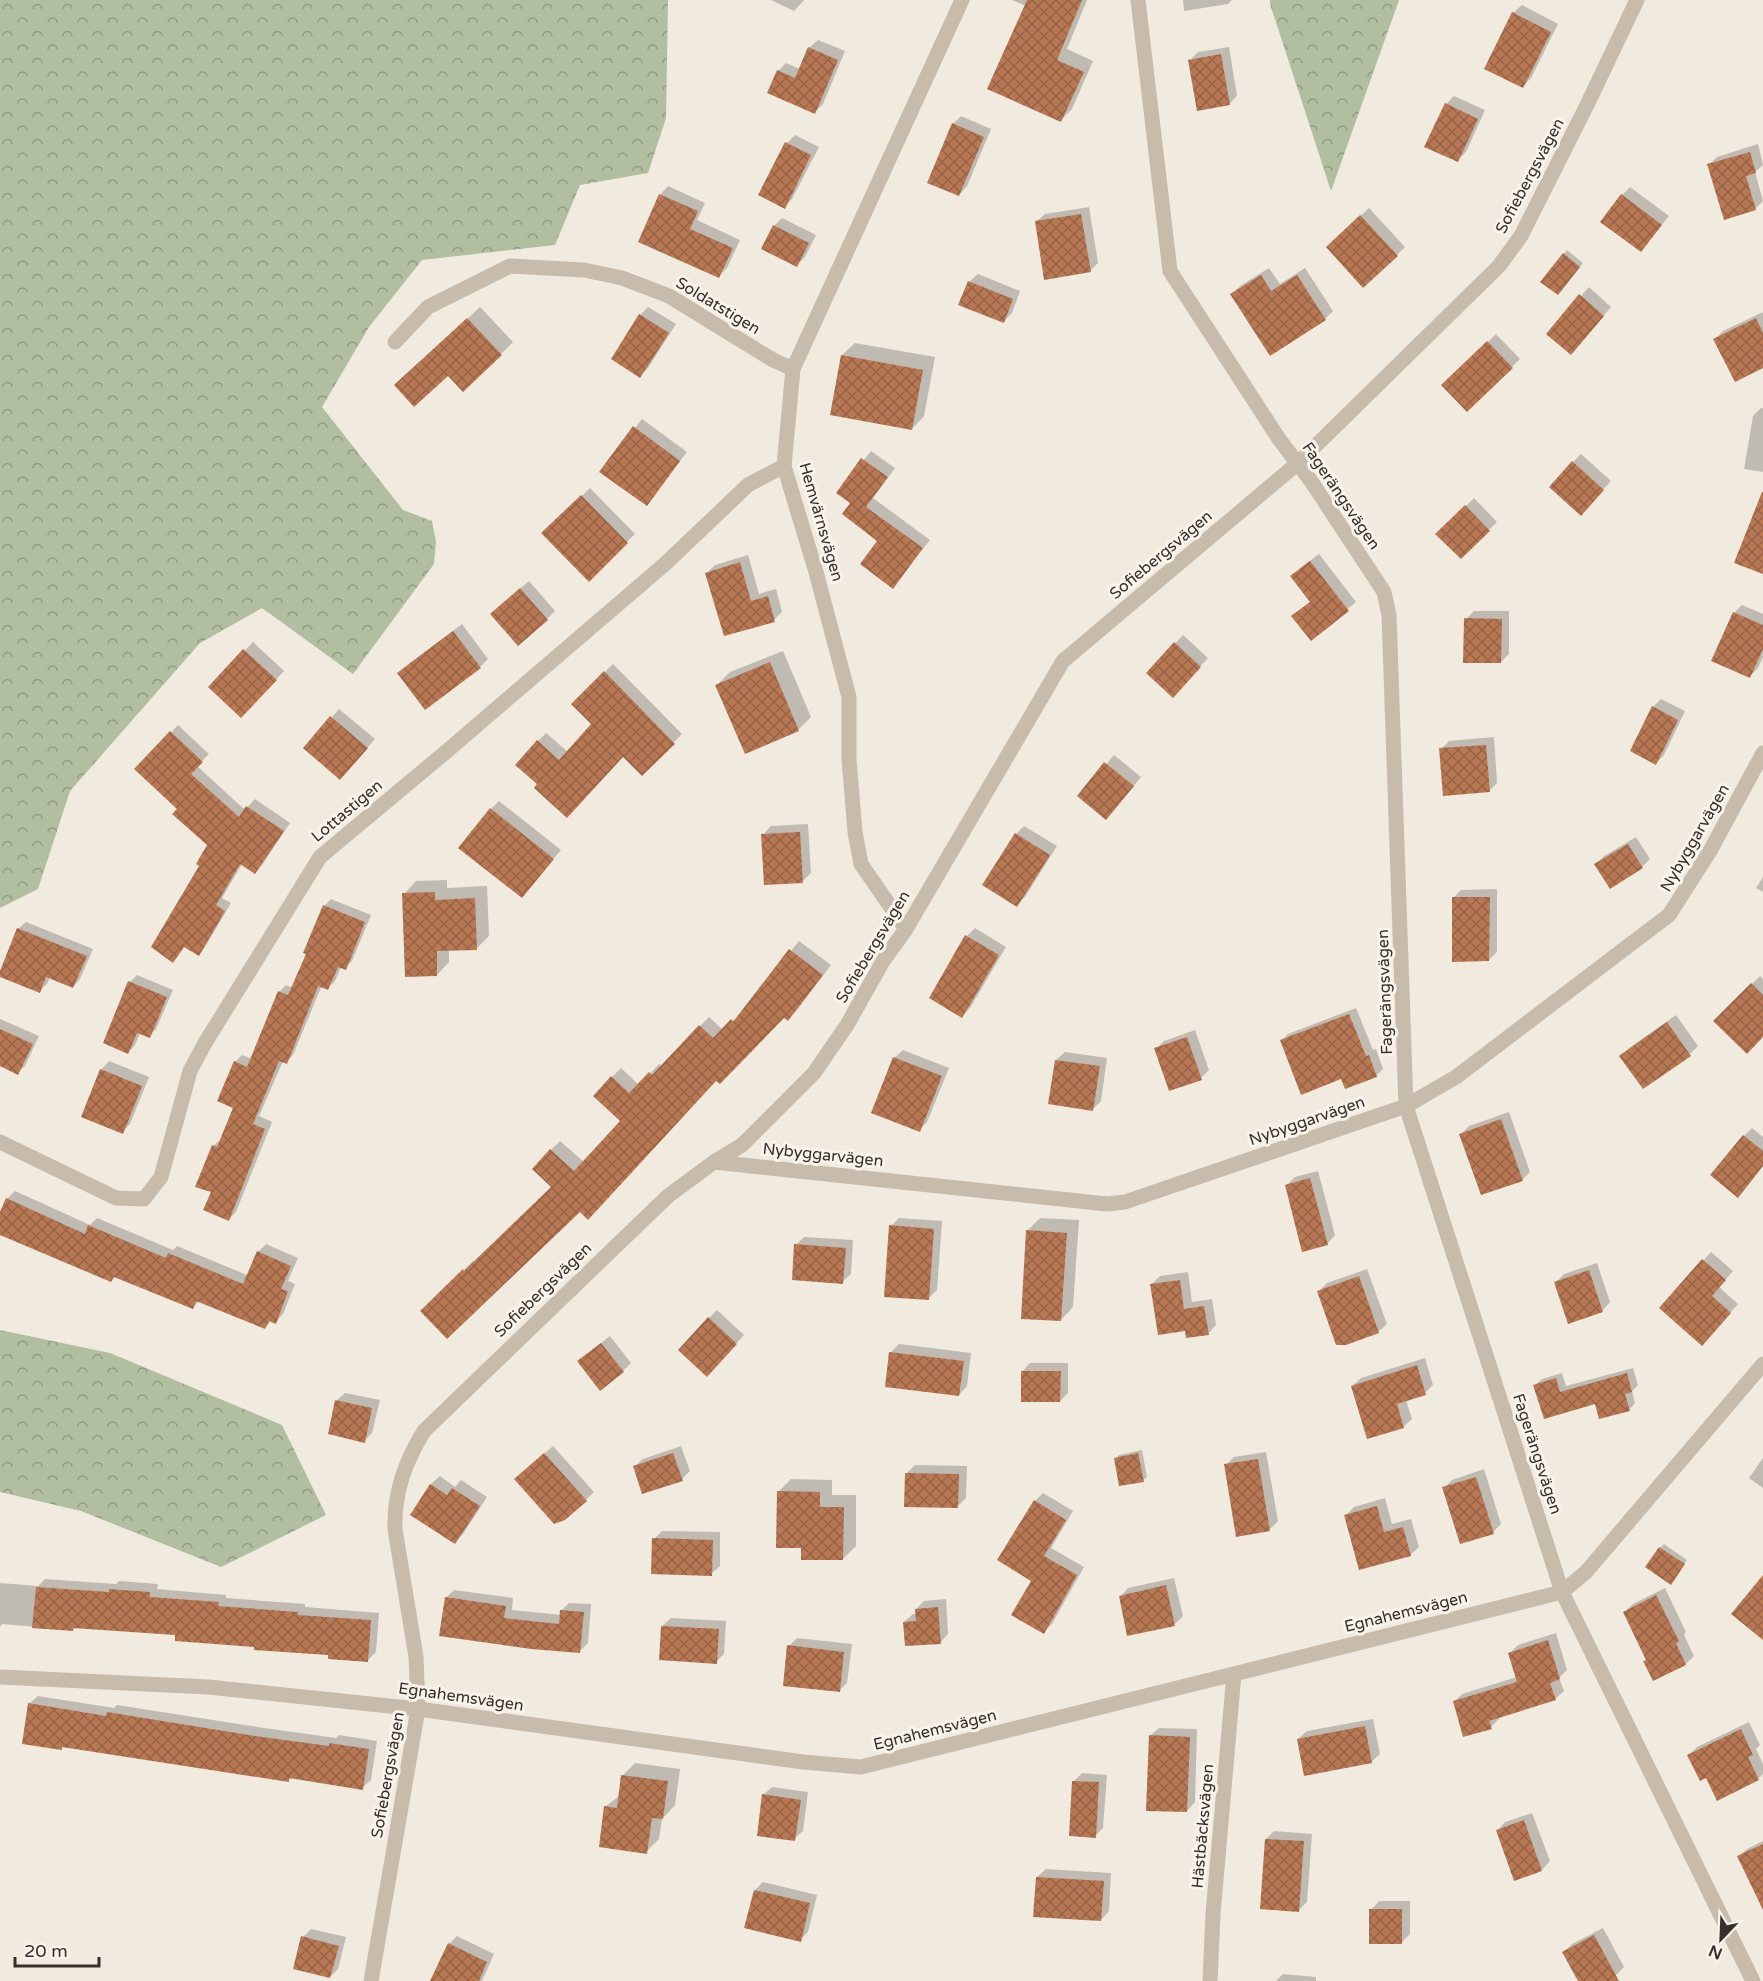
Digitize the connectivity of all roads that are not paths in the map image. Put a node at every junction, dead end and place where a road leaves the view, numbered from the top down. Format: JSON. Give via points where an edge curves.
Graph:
{"nodes":[{"id":1,"x":962,"y":0,"type":"edge"},
{"id":2,"x":1138,"y":0,"type":"edge"},
{"id":3,"x":1637,"y":0,"type":"edge"},
{"id":4,"x":395,"y":342,"type":"dead end"},
{"id":5,"x":793,"y":369,"type":"junction"},
{"id":6,"x":1298,"y":463,"type":"junction"},
{"id":7,"x":784,"y":466,"type":"junction"},
{"id":8,"x":1763,"y":753,"type":"edge"},
{"id":9,"x":906,"y":929,"type":"junction"},
{"id":10,"x":1406,"y":1106,"type":"junction"},
{"id":11,"x":0,"y":1142,"type":"edge"},
{"id":12,"x":714,"y":1161,"type":"junction"},
{"id":13,"x":1763,"y":1364,"type":"edge"},
{"id":14,"x":1562,"y":1592,"type":"junction"},
{"id":15,"x":1234,"y":1674,"type":"junction"},
{"id":16,"x":0,"y":1677,"type":"edge"},
{"id":17,"x":418,"y":1709,"type":"junction"},
{"id":18,"x":371,"y":1981,"type":"edge"},
{"id":19,"x":1210,"y":1981,"type":"edge"},
{"id":20,"x":1753,"y":1981,"type":"edge"}],
"edges":[{"from":1,"to":5,"type":"street","name":"Hemvärnsvägen"},
{"from":2,"to":6,"type":"street","name":"Fagerängsvägen","via":[[1170,271]]},
{"from":3,"to":6,"type":"street","name":"Sofiebergsvägen","via":[[1515,244],[1499,266]]},
{"from":4,"to":5,"type":"street","name":"Soldatstigen","via":[[428,307],[510,266],[584,270],[621,278],[669,296]]},
{"from":5,"to":7,"type":"street","name":"Hemvärnsvägen"},
{"from":6,"to":9,"type":"street","name":"Sofiebergsvägen","via":[[1063,661]]},
{"from":6,"to":10,"type":"street","name":"Fagerängsvägen","via":[[1384,592],[1389,615]]},
{"from":7,"to":9,"type":"street","name":"Hemvärnsvägen","via":[[849,697],[850,769],[861,864]]},
{"from":7,"to":11,"type":"street","name":"Lottastigen","via":[[748,485],[665,564],[320,857],[190,1071],[161,1177],[144,1199],[117,1198]]},
{"from":8,"to":10,"type":"street","name":"Nybyggarvägen","via":[[1710,851],[1669,915],[1456,1077]]},
{"from":9,"to":12,"type":"street","name":"Sofiebergsvägen","via":[[814,1073],[742,1145]]},
{"from":10,"to":12,"type":"street","name":"Nybyggarvägen","via":[[1125,1202],[1107,1204]]},
{"from":10,"to":14,"type":"street","name":"Fagerängsvägen"},
{"from":12,"to":17,"type":"street","name":"Sofiebergsvägen","via":[[668,1197],[581,1278],[424,1431],[410,1455],[395,1508],[395,1529],[416,1657]]},
{"from":13,"to":14,"type":"street","name":"Egnahemsvägen","via":[[1586,1572]]},
{"from":14,"to":15,"type":"street","name":"Egnahemsvägen"},
{"from":14,"to":20,"type":"street","name":"Fagerängsvägen"},
{"from":15,"to":17,"type":"street","name":"Egnahemsvägen","via":[[861,1767]]},
{"from":15,"to":19,"type":"street","name":"Hästbäcksvägen"},
{"from":16,"to":17,"type":"street","name":"Egnahemsvägen","via":[[208,1687]]},
{"from":17,"to":18,"type":"street","name":"Sofiebergsvägen"}]}
